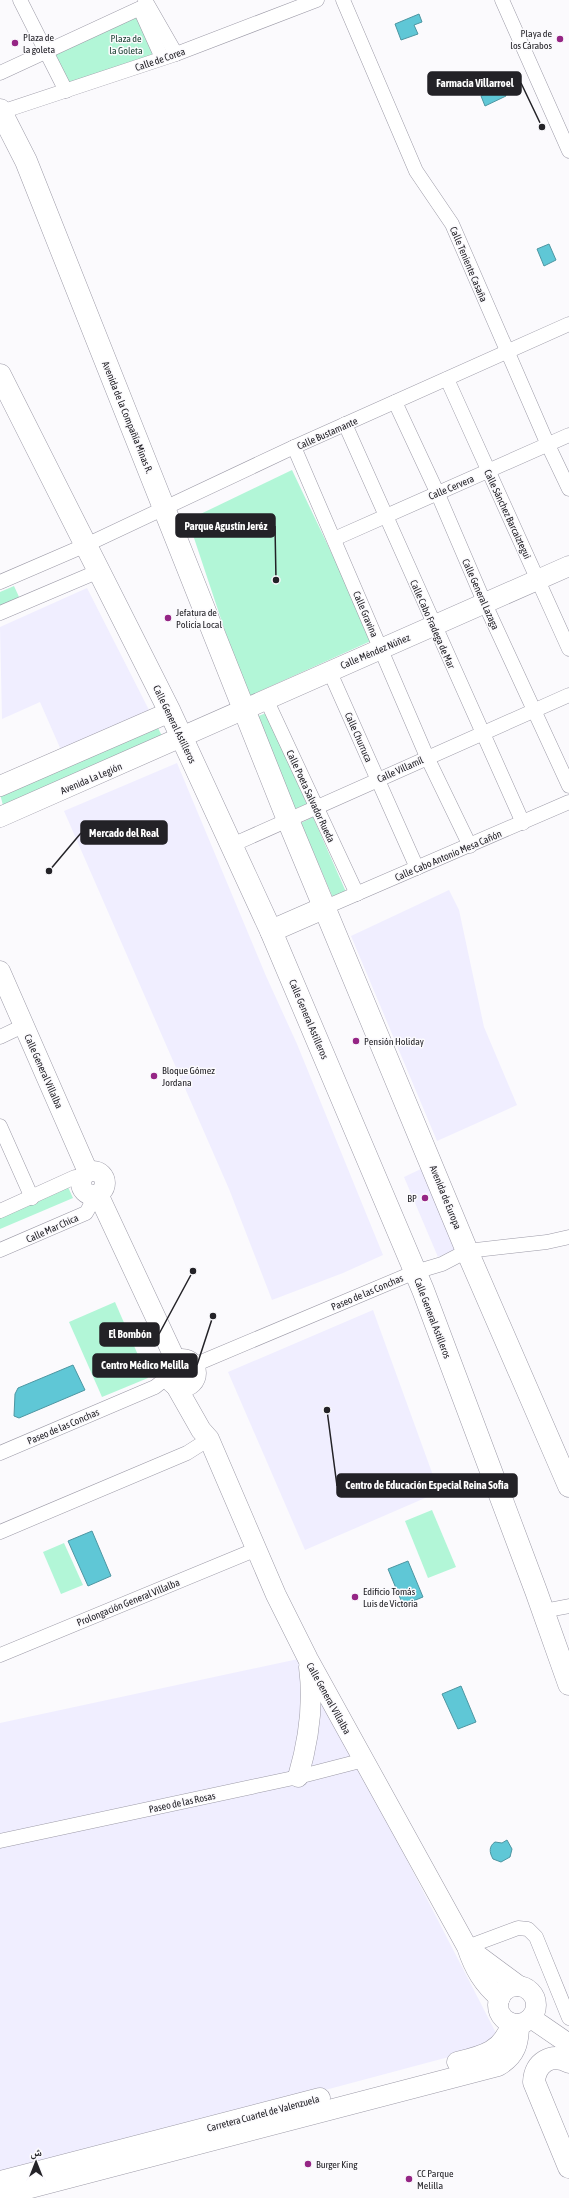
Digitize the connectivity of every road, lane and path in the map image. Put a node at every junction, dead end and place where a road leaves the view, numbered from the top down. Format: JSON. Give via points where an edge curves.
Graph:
{"nodes":[{"id":1,"x":20,"y":0,"type":"edge"},
{"id":2,"x":317,"y":0,"type":"edge"},
{"id":3,"x":343,"y":0,"type":"edge"},
{"id":4,"x":502,"y":0,"type":"edge"},
{"id":5,"x":144,"y":4,"type":"edge"},
{"id":6,"x":46,"y":52,"type":"junction"},
{"id":7,"x":176,"y":54,"type":"junction"},
{"id":8,"x":162,"y":58,"type":"junction"},
{"id":9,"x":0,"y":73,"type":"edge"},
{"id":10,"x":66,"y":91,"type":"junction"},
{"id":11,"x":2,"y":118,"type":"edge"},
{"id":12,"x":569,"y":151,"type":"edge"},
{"id":13,"x":569,"y":324,"type":"edge"},
{"id":14,"x":507,"y":352,"type":"junction"},
{"id":15,"x":0,"y":376,"type":"edge"},
{"id":16,"x":447,"y":378,"type":"junction"},
{"id":17,"x":395,"y":402,"type":"junction"},
{"id":18,"x":345,"y":424,"type":"junction"},
{"id":19,"x":569,"y":435,"type":"edge"},
{"id":20,"x":548,"y":445,"type":"junction"},
{"id":21,"x":294,"y":447,"type":"junction"},
{"id":22,"x":488,"y":471,"type":"junction"},
{"id":23,"x":569,"y":489,"type":"edge"},
{"id":24,"x":437,"y":492,"type":"junction"},
{"id":25,"x":164,"y":508,"type":"junction"},
{"id":26,"x":386,"y":516,"type":"junction"},
{"id":27,"x":334,"y":539,"type":"junction"},
{"id":28,"x":86,"y":545,"type":"junction"},
{"id":29,"x":569,"y":566,"type":"edge"},
{"id":30,"x":99,"y":571,"type":"junction"},
{"id":31,"x":539,"y":581,"type":"junction"},
{"id":32,"x":0,"y":582,"type":"edge"},
{"id":33,"x":485,"y":604,"type":"junction"},
{"id":34,"x":0,"y":614,"type":"edge"},
{"id":35,"x":434,"y":626,"type":"junction"},
{"id":36,"x":381,"y":649,"type":"junction"},
{"id":37,"x":569,"y":649,"type":"edge"},
{"id":38,"x":330,"y":670,"type":"junction"},
{"id":39,"x":569,"y":695,"type":"edge"},
{"id":40,"x":266,"y":699,"type":"junction"},
{"id":41,"x":244,"y":710,"type":"junction"},
{"id":42,"x":535,"y":711,"type":"junction"},
{"id":43,"x":170,"y":712,"type":"junction"},
{"id":44,"x":483,"y":734,"type":"junction"},
{"id":45,"x":182,"y":738,"type":"junction"},
{"id":46,"x":87,"y":748,"type":"junction"},
{"id":47,"x":427,"y":757,"type":"junction"},
{"id":48,"x":99,"y":775,"type":"junction"},
{"id":49,"x":378,"y":779,"type":"junction"},
{"id":50,"x":0,"y":786,"type":"edge"},
{"id":51,"x":569,"y":786,"type":"edge"},
{"id":52,"x":569,"y":802,"type":"edge"},
{"id":53,"x":316,"y":806,"type":"junction"},
{"id":54,"x":0,"y":817,"type":"edge"},
{"id":55,"x":288,"y":820,"type":"junction"},
{"id":56,"x":523,"y":823,"type":"junction"},
{"id":57,"x":232,"y":845,"type":"junction"},
{"id":58,"x":470,"y":846,"type":"junction"},
{"id":59,"x":417,"y":868,"type":"junction"},
{"id":60,"x":357,"y":894,"type":"junction"},
{"id":61,"x":326,"y":907,"type":"junction"},
{"id":62,"x":271,"y":931,"type":"junction"},
{"id":63,"x":0,"y":971,"type":"edge"},
{"id":64,"x":5,"y":997,"type":"edge"},
{"id":65,"x":24,"y":1026,"type":"junction"},
{"id":66,"x":0,"y":1037,"type":"edge"},
{"id":67,"x":0,"y":1126,"type":"edge"},
{"id":68,"x":85,"y":1174,"type":"junction"},
{"id":69,"x":95,"y":1195,"type":"junction"},
{"id":70,"x":32,"y":1198,"type":"junction"},
{"id":71,"x":0,"y":1211,"type":"edge"},
{"id":72,"x":569,"y":1237,"type":"edge"},
{"id":73,"x":0,"y":1250,"type":"edge"},
{"id":74,"x":467,"y":1251,"type":"junction"},
{"id":75,"x":415,"y":1272,"type":"junction"},
{"id":76,"x":182,"y":1373,"type":"junction"},
{"id":77,"x":209,"y":1439,"type":"junction"},
{"id":78,"x":0,"y":1453,"type":"edge"},
{"id":79,"x":569,"y":1486,"type":"edge"},
{"id":80,"x":0,"y":1532,"type":"edge"},
{"id":81,"x":257,"y":1549,"type":"junction"},
{"id":82,"x":569,"y":1606,"type":"edge"},
{"id":83,"x":543,"y":1611,"type":"junction"},
{"id":84,"x":0,"y":1655,"type":"edge"},
{"id":85,"x":308,"y":1659,"type":"junction"},
{"id":86,"x":569,"y":1684,"type":"edge"},
{"id":87,"x":364,"y":1760,"type":"junction"},
{"id":88,"x":298,"y":1777,"type":"junction"},
{"id":89,"x":0,"y":1841,"type":"edge"},
{"id":90,"x":467,"y":1947,"type":"junction"},
{"id":91,"x":519,"y":1986,"type":"junction"},
{"id":92,"x":500,"y":1998,"type":"junction"},
{"id":93,"x":569,"y":2018,"type":"edge"},
{"id":94,"x":520,"y":2021,"type":"junction"},
{"id":95,"x":569,"y":2044,"type":"edge"},
{"id":96,"x":507,"y":2061,"type":"junction"},
{"id":97,"x":569,"y":2062,"type":"edge"},
{"id":98,"x":535,"y":2086,"type":"junction"},
{"id":99,"x":569,"y":2167,"type":"edge"},
{"id":100,"x":0,"y":2181,"type":"edge"},
{"id":101,"x":0,"y":2196,"type":"edge"}],
"edges":[{"from":1,"to":6,"type":"street"},
{"from":2,"to":7,"type":"street","name":"Calle de Corea"},
{"from":3,"to":14,"type":"street","name":"Calle Teniente Casaña","via":[[416,171],[452,224]]},
{"from":4,"to":12,"type":"street"},
{"from":5,"to":6,"type":"street"},
{"from":5,"to":7,"type":"street"},
{"from":5,"to":8,"type":"street"},
{"from":6,"to":9,"type":"street"},
{"from":6,"to":10,"type":"street"},
{"from":7,"to":8,"type":"street","name":"Calle de Corea"},
{"from":8,"to":10,"type":"street","name":"Calle de Corea"},
{"from":10,"to":11,"type":"street","name":"Calle de Corea"},
{"from":11,"to":25,"type":"main road","name":"Avenida de la Compañía Minas R.","via":[[26,161]]},
{"from":13,"to":14,"type":"street","name":"Calle Bustamante"},
{"from":14,"to":16,"type":"street","name":"Calle Bustamante"},
{"from":14,"to":20,"type":"street","name":"Calle Teniente Casaña"},
{"from":15,"to":28,"type":"main road","name":"Calle General Astilleros"},
{"from":16,"to":17,"type":"street","name":"Calle Bustamante"},
{"from":16,"to":22,"type":"street","name":"Calle Sánchez Barcaiztegui"},
{"from":17,"to":18,"type":"street","name":"Calle Bustamante"},
{"from":17,"to":24,"type":"street","name":"Calle General Lazaga"},
{"from":18,"to":21,"type":"street","name":"Calle Bustamante"},
{"from":18,"to":26,"type":"street","name":"Calle Cabo Fradega de Mar"},
{"from":19,"to":20,"type":"street","name":"Calle Cervera"},
{"from":20,"to":22,"type":"street","name":"Calle Cervera"},
{"from":20,"to":23,"type":"street","name":"Calle Teniente Casaña"},
{"from":21,"to":25,"type":"street","name":"Calle Bustamante"},
{"from":21,"to":27,"type":"street","name":"Calle Gravina"},
{"from":22,"to":24,"type":"street","name":"Calle Cervera"},
{"from":22,"to":31,"type":"street","name":"Calle Sánchez Barcaiztegui"},
{"from":24,"to":26,"type":"street","name":"Calle Cervera"},
{"from":24,"to":33,"type":"street","name":"Calle General Lazaga"},
{"from":25,"to":28,"type":"street","name":"Calle Bustamante"},
{"from":25,"to":41,"type":"main road","name":"Avenida de la Compañía Minas R."},
{"from":26,"to":27,"type":"street","name":"Calle Cervera"},
{"from":26,"to":35,"type":"street","name":"Calle Cabo Fradega de Mar"},
{"from":27,"to":36,"type":"street","name":"Calle Gravina"},
{"from":28,"to":30,"type":"main road","name":"Calle General Astilleros"},
{"from":28,"to":32,"type":"street","name":"Calle Bustamante"},
{"from":29,"to":31,"type":"street","name":"Calle Méndez Núñez"},
{"from":30,"to":34,"type":"street"},
{"from":30,"to":43,"type":"main road","name":"Calle General Astilleros"},
{"from":31,"to":33,"type":"street","name":"Calle Méndez Núñez"},
{"from":31,"to":37,"type":"street","name":"Calle Sánchez Barcaiztegui"},
{"from":33,"to":35,"type":"street","name":"Calle Méndez Núñez"},
{"from":33,"to":42,"type":"street","name":"Calle General Lazaga"},
{"from":35,"to":36,"type":"street","name":"Calle Méndez Núñez"},
{"from":35,"to":44,"type":"street","name":"Calle Cabo Fradega de Mar"},
{"from":36,"to":38,"type":"street","name":"Calle Méndez Núñez"},
{"from":36,"to":47,"type":"street","name":"Calle Gravina"},
{"from":38,"to":40,"type":"street","name":"Calle Méndez Núñez"},
{"from":38,"to":49,"type":"street","name":"Calle Churruca"},
{"from":39,"to":42,"type":"street","name":"Calle Villamíl"},
{"from":40,"to":41,"type":"street","name":"Calle Méndez Núñez"},
{"from":40,"to":53,"type":"street","name":"Calle Poeta Salvador Rueda"},
{"from":41,"to":45,"type":"street","name":"Calle Méndez Núñez"},
{"from":41,"to":55,"type":"main road"},
{"from":42,"to":44,"type":"street","name":"Calle Villamíl"},
{"from":42,"to":51,"type":"street","name":"Calle General Lazaga"},
{"from":43,"to":45,"type":"main road","name":"Calle General Astilleros"},
{"from":43,"to":46,"type":"street"},
{"from":44,"to":47,"type":"street","name":"Calle Villamíl"},
{"from":44,"to":56,"type":"street","name":"Calle Cabo Fradega de Mar"},
{"from":45,"to":48,"type":"street","name":"Avenida La Legión"},
{"from":45,"to":57,"type":"main road","name":"Calle General Astilleros"},
{"from":46,"to":48,"type":"street"},
{"from":46,"to":50,"type":"street"},
{"from":47,"to":49,"type":"street","name":"Calle Villamíl"},
{"from":47,"to":58,"type":"street","name":"Calle Gravina"},
{"from":48,"to":54,"type":"street","name":"Avenida La Legión"},
{"from":49,"to":53,"type":"street","name":"Calle Villamíl"},
{"from":49,"to":59,"type":"street","name":"Calle Churruca"},
{"from":52,"to":56,"type":"street","name":"Calle Cabo Antonio Mesa Cañón"},
{"from":53,"to":55,"type":"street","name":"Calle Villamíl"},
{"from":53,"to":60,"type":"street","name":"Calle Poeta Salvador Rueda"},
{"from":55,"to":57,"type":"street","name":"Calle Villamíl"},
{"from":55,"to":61,"type":"main road"},
{"from":56,"to":58,"type":"street","name":"Calle Cabo Antonio Mesa Cañón"},
{"from":57,"to":62,"type":"main road","name":"Calle General Astilleros"},
{"from":58,"to":59,"type":"street","name":"Calle Cabo Antonio Mesa Cañón"},
{"from":59,"to":60,"type":"street","name":"Calle Cabo Antonio Mesa Cañón"},
{"from":60,"to":61,"type":"street","name":"Calle Cabo Antonio Mesa Cañón"},
{"from":61,"to":62,"type":"main road"},
{"from":61,"to":74,"type":"main road","name":"Avenida de Europa"},
{"from":62,"to":75,"type":"main road","name":"Calle General Astilleros"},
{"from":63,"to":64,"type":"street","name":"Calle General Villalba"},
{"from":64,"to":65,"type":"street","name":"Calle General Villalba"},
{"from":65,"to":66,"type":"street"},
{"from":65,"to":68,"type":"street","name":"Calle General Villalba"},
{"from":67,"to":70,"type":"street"},
{"from":68,"to":69,"type":"street","via":[[98,1171],[104,1178],[105,1187]]},
{"from":68,"to":70,"type":"street"},
{"from":69,"to":73,"type":"street","name":"Calle Mar Chica","via":[[86,1213]]},
{"from":69,"to":76,"type":"street","name":"Calle General Villalba"},
{"from":70,"to":71,"type":"street"},
{"from":72,"to":74,"type":"street","name":"Paseo de las Conchas"},
{"from":74,"to":75,"type":"street","name":"Paseo de las Conchas","via":[[442,1264]]},
{"from":74,"to":79,"type":"main road","name":"Avenida de Europa"},
{"from":75,"to":76,"type":"street","name":"Paseo de las Conchas"},
{"from":75,"to":83,"type":"main road","name":"Calle General Astilleros"},
{"from":76,"to":77,"type":"street","name":"Calle General Villalba","via":[[201,1430]]},
{"from":76,"to":78,"type":"street","name":"Paseo de las Conchas"},
{"from":77,"to":80,"type":"street","via":[[187,1453]]},
{"from":77,"to":81,"type":"street","name":"Calle General Villalba"},
{"from":81,"to":84,"type":"street","name":"Prolongación General Villalba"},
{"from":81,"to":85,"type":"street","name":"Calle General Villalba"},
{"from":82,"to":83,"type":"street"},
{"from":83,"to":86,"type":"main road","name":"Calle General Astilleros"},
{"from":85,"to":87,"type":"street","name":"Calle General Villalba"},
{"from":85,"to":88,"type":"street","via":[[311,1682],[310,1718],[305,1754]]},
{"from":87,"to":88,"type":"street","name":"Paseo de las Rosas"},
{"from":87,"to":90,"type":"street","name":"Calle General Villalba"},
{"from":88,"to":89,"type":"street","name":"Paseo de las Rosas"},
{"from":90,"to":91,"type":"street","name":"Calle General Villalba"},
{"from":90,"to":92,"type":"street","name":"Calle General Villalba","via":[[483,1981]]},
{"from":90,"to":93,"type":"street","via":[[518,1928],[528,1929],[536,1937]]},
{"from":91,"to":92,"type":"street","via":[[507,1989]]},
{"from":91,"to":94,"type":"street","via":[[531,1992],[536,2005]]},
{"from":92,"to":94,"type":"street","via":[[500,2013]]},
{"from":94,"to":95,"type":"street"},
{"from":94,"to":96,"type":"street","via":[[519,2040]]},
{"from":94,"to":100,"type":"street","name":"Carretera Cuartel de Valenzuela","via":[[509,2030],[496,2049],[482,2056]]},
{"from":96,"to":98,"type":"street","via":[[516,2062],[525,2069]]},
{"from":96,"to":101,"type":"street","name":"Carretera Cuartel de Valenzuela","via":[[491,2068]]},
{"from":97,"to":98,"type":"main road","via":[[557,2057],[543,2062],[537,2067]]},
{"from":98,"to":99,"type":"main road"}]}
